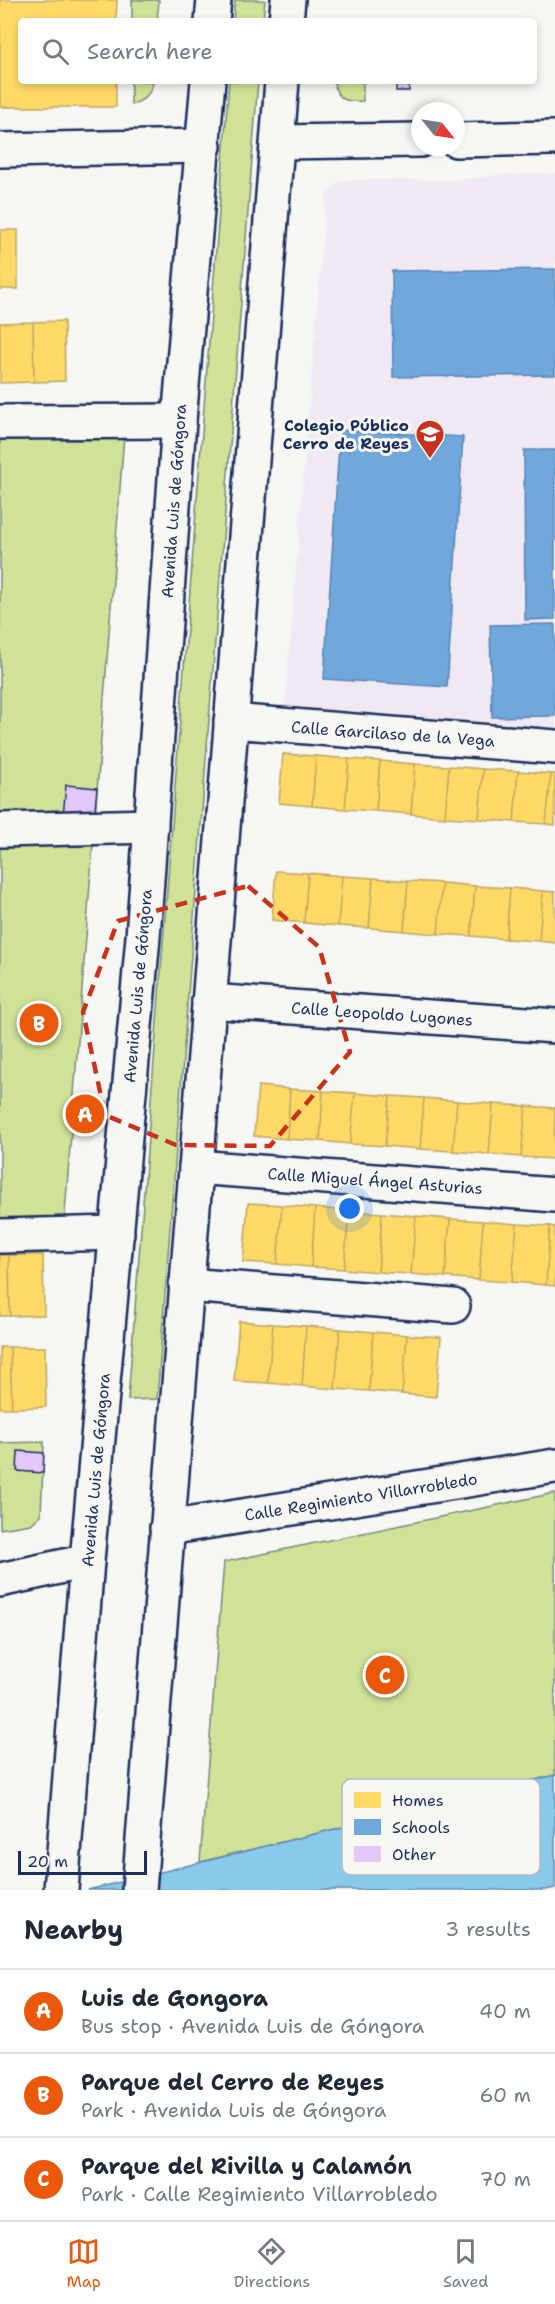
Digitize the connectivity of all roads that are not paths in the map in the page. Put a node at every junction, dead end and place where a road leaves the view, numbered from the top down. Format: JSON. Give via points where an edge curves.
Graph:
{"nodes":[{"id":1,"x":214,"y":0,"type":"edge"},
{"id":2,"x":288,"y":0,"type":"edge"},
{"id":3,"x":212,"y":18,"type":"edge"},
{"id":4,"x":286,"y":18,"type":"edge"},
{"id":5,"x":208,"y":84,"type":"edge"},
{"id":6,"x":282,"y":84,"type":"edge"},
{"id":7,"x":555,"y":138,"type":"edge"},
{"id":8,"x":411,"y":140,"type":"edge"},
{"id":9,"x":465,"y":140,"type":"edge"},
{"id":10,"x":278,"y":142,"type":"junction"},
{"id":11,"x":204,"y":146,"type":"junction"},
{"id":12,"x":0,"y":150,"type":"edge"},
{"id":13,"x":179,"y":421,"type":"junction"},
{"id":14,"x":0,"y":422,"type":"edge"},
{"id":15,"x":231,"y":721,"type":"junction"},
{"id":16,"x":555,"y":747,"type":"edge"},
{"id":17,"x":151,"y":826,"type":"junction"},
{"id":18,"x":0,"y":830,"type":"edge"},
{"id":19,"x":209,"y":1001,"type":"junction"},
{"id":20,"x":555,"y":1026,"type":"edge"},
{"id":21,"x":196,"y":1167,"type":"junction"},
{"id":22,"x":555,"y":1195,"type":"edge"},
{"id":23,"x":117,"y":1233,"type":"junction"},
{"id":24,"x":0,"y":1236,"type":"edge"},
{"id":25,"x":186,"y":1285,"type":"junction"},
{"id":26,"x":453,"y":1306,"type":"dead end"},
{"id":27,"x":555,"y":1466,"type":"edge"},
{"id":28,"x":167,"y":1528,"type":"junction"},
{"id":29,"x":87,"y":1561,"type":"junction"},
{"id":30,"x":0,"y":1580,"type":"edge"},
{"id":31,"x":63,"y":1875,"type":"edge"},
{"id":32,"x":139,"y":1890,"type":"edge"}],
"edges":[{"from":1,"to":3,"type":"main road"},
{"from":2,"to":4,"type":"main road"},
{"from":5,"to":11,"type":"main road","name":"Avenida Luis de Góngora"},
{"from":6,"to":10,"type":"main road"},
{"from":7,"to":9,"type":"main road"},
{"from":8,"to":10,"type":"main road"},
{"from":10,"to":15,"type":"main road"},
{"from":11,"to":12,"type":"main road"},
{"from":11,"to":13,"type":"main road","name":"Avenida Luis de Góngora"},
{"from":13,"to":14,"type":"main road"},
{"from":13,"to":17,"type":"main road","name":"Avenida Luis de Góngora"},
{"from":15,"to":16,"type":"main road","name":"Calle Garcilaso de la Vega"},
{"from":15,"to":19,"type":"main road"},
{"from":17,"to":18,"type":"main road"},
{"from":17,"to":23,"type":"main road","name":"Avenida Luis de Góngora"},
{"from":19,"to":20,"type":"main road","name":"Calle Leopoldo Lugones"},
{"from":19,"to":21,"type":"main road"},
{"from":21,"to":22,"type":"main road","name":"Calle Miguel Ángel Asturias"},
{"from":21,"to":25,"type":"main road"},
{"from":23,"to":24,"type":"main road"},
{"from":23,"to":29,"type":"main road","name":"Avenida Luis de Góngora"},
{"from":25,"to":26,"type":"main road"},
{"from":25,"to":28,"type":"main road"},
{"from":27,"to":28,"type":"main road","name":"Calle Regimiento Villarrobledo"},
{"from":28,"to":32,"type":"main road"},
{"from":29,"to":30,"type":"main road"},
{"from":29,"to":31,"type":"main road","name":"Avenida Luis de Góngora"}]}
